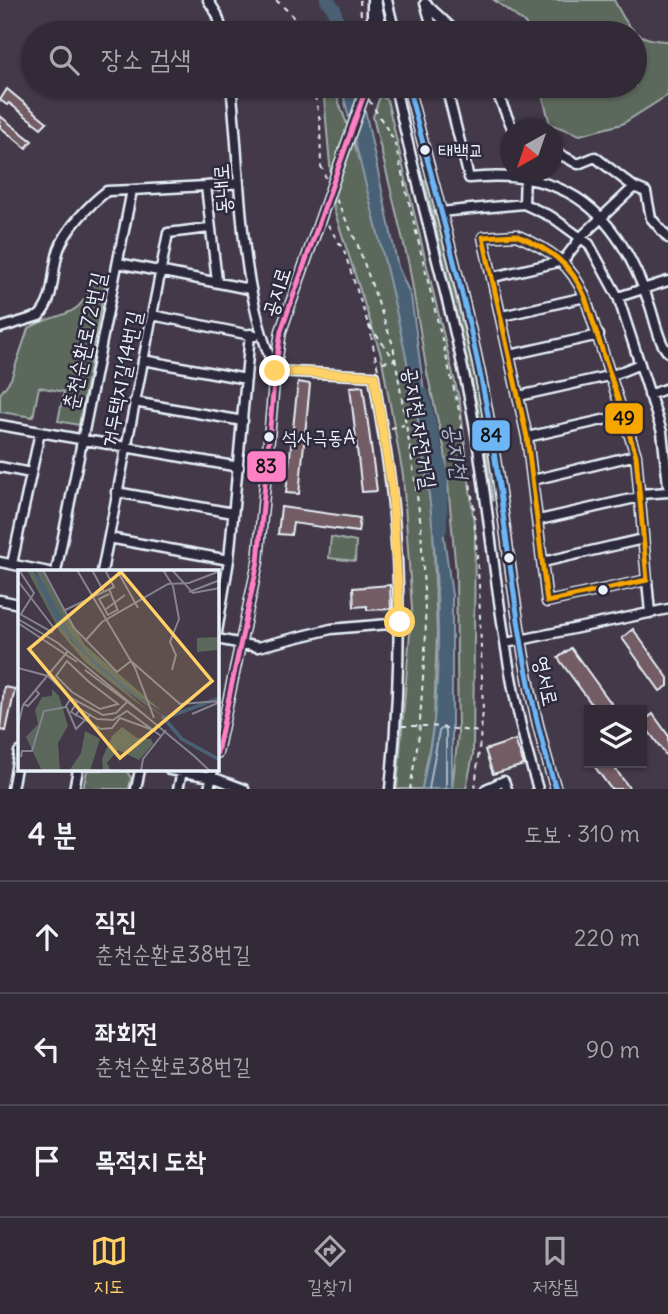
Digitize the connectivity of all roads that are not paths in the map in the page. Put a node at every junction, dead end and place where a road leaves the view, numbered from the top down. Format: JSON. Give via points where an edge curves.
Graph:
{"nodes":[{"id":1,"x":208,"y":0,"type":"edge"},
{"id":2,"x":374,"y":0,"type":"edge"},
{"id":3,"x":387,"y":0,"type":"edge"},
{"id":4,"x":425,"y":1,"type":"edge"},
{"id":5,"x":391,"y":18,"type":"junction"},
{"id":6,"x":219,"y":21,"type":"edge"},
{"id":7,"x":373,"y":21,"type":"edge"},
{"id":8,"x":381,"y":21,"type":"edge"},
{"id":9,"x":390,"y":21,"type":"edge"},
{"id":10,"x":392,"y":21,"type":"edge"},
{"id":11,"x":431,"y":21,"type":"edge"},
{"id":12,"x":445,"y":21,"type":"edge"},
{"id":13,"x":232,"y":98,"type":"edge"},
{"id":14,"x":365,"y":98,"type":"edge"},
{"id":15,"x":396,"y":98,"type":"edge"},
{"id":16,"x":411,"y":98,"type":"edge"},
{"id":17,"x":449,"y":98,"type":"edge"},
{"id":18,"x":499,"y":98,"type":"edge"},
{"id":19,"x":508,"y":119,"type":"edge"},
{"id":20,"x":563,"y":156,"type":"edge"},
{"id":21,"x":500,"y":176,"type":"edge"},
{"id":22,"x":525,"y":182,"type":"edge"},
{"id":23,"x":545,"y":182,"type":"edge"},
{"id":24,"x":238,"y":183,"type":"junction"},
{"id":25,"x":206,"y":186,"type":"junction"},
{"id":26,"x":634,"y":187,"type":"junction"},
{"id":27,"x":132,"y":190,"type":"junction"},
{"id":28,"x":524,"y":204,"type":"junction"},
{"id":29,"x":440,"y":212,"type":"junction"},
{"id":30,"x":602,"y":216,"type":"junction"},
{"id":31,"x":209,"y":228,"type":"junction"},
{"id":32,"x":582,"y":236,"type":"junction"},
{"id":33,"x":668,"y":238,"type":"edge"},
{"id":34,"x":564,"y":261,"type":"junction"},
{"id":35,"x":118,"y":263,"type":"junction"},
{"id":36,"x":160,"y":270,"type":"junction"},
{"id":37,"x":493,"y":277,"type":"junction"},
{"id":38,"x":217,"y":281,"type":"junction"},
{"id":39,"x":668,"y":281,"type":"edge"},
{"id":40,"x":644,"y":288,"type":"junction"},
{"id":41,"x":249,"y":289,"type":"junction"},
{"id":42,"x":585,"y":297,"type":"junction"},
{"id":43,"x":618,"y":297,"type":"junction"},
{"id":44,"x":152,"y":315,"type":"junction"},
{"id":45,"x":502,"y":316,"type":"junction"},
{"id":46,"x":0,"y":328,"type":"edge"},
{"id":47,"x":250,"y":334,"type":"junction"},
{"id":48,"x":598,"y":335,"type":"junction"},
{"id":49,"x":261,"y":337,"type":"junction"},
{"id":50,"x":668,"y":352,"type":"edge"},
{"id":51,"x":510,"y":355,"type":"junction"},
{"id":52,"x":143,"y":360,"type":"junction"},
{"id":53,"x":640,"y":364,"type":"junction"},
{"id":54,"x":275,"y":371,"type":"junction"},
{"id":55,"x":613,"y":375,"type":"junction"},
{"id":56,"x":246,"y":379,"type":"junction"},
{"id":57,"x":668,"y":388,"type":"edge"},
{"id":58,"x":649,"y":395,"type":"junction"},
{"id":59,"x":519,"y":396,"type":"junction"},
{"id":60,"x":134,"y":402,"type":"junction"},
{"id":61,"x":625,"y":415,"type":"junction"},
{"id":62,"x":243,"y":421,"type":"junction"},
{"id":63,"x":0,"y":425,"type":"edge"},
{"id":64,"x":40,"y":432,"type":"junction"},
{"id":65,"x":665,"y":432,"type":"edge"},
{"id":66,"x":527,"y":437,"type":"junction"},
{"id":67,"x":82,"y":439,"type":"junction"},
{"id":68,"x":125,"y":447,"type":"junction"},
{"id":69,"x":636,"y":455,"type":"junction"},
{"id":70,"x":0,"y":467,"type":"edge"},
{"id":71,"x":239,"y":467,"type":"junction"},
{"id":72,"x":31,"y":473,"type":"junction"},
{"id":73,"x":533,"y":480,"type":"junction"},
{"id":74,"x":668,"y":485,"type":"edge"},
{"id":75,"x":117,"y":492,"type":"junction"},
{"id":76,"x":668,"y":492,"type":"edge"},
{"id":77,"x":640,"y":496,"type":"junction"},
{"id":78,"x":233,"y":513,"type":"junction"},
{"id":79,"x":539,"y":520,"type":"junction"},
{"id":80,"x":109,"y":538,"type":"junction"},
{"id":81,"x":643,"y":539,"type":"junction"},
{"id":82,"x":229,"y":560,"type":"junction"},
{"id":83,"x":0,"y":562,"type":"edge"},
{"id":84,"x":543,"y":562,"type":"junction"},
{"id":85,"x":12,"y":565,"type":"junction"},
{"id":86,"x":38,"y":570,"type":"edge"},
{"id":87,"x":56,"y":570,"type":"edge"},
{"id":88,"x":102,"y":570,"type":"edge"},
{"id":89,"x":647,"y":580,"type":"junction"},
{"id":90,"x":498,"y":592,"type":"junction"},
{"id":91,"x":512,"y":592,"type":"junction"},
{"id":92,"x":0,"y":600,"type":"edge"},
{"id":93,"x":18,"y":604,"type":"edge"},
{"id":94,"x":219,"y":605,"type":"edge"},
{"id":95,"x":668,"y":609,"type":"edge"},
{"id":96,"x":650,"y":612,"type":"junction"},
{"id":97,"x":400,"y":622,"type":"junction"},
{"id":98,"x":219,"y":640,"type":"edge"},
{"id":99,"x":520,"y":640,"type":"junction"},
{"id":100,"x":506,"y":643,"type":"junction"},
{"id":101,"x":240,"y":645,"type":"junction"},
{"id":102,"x":514,"y":686,"type":"junction"},
{"id":103,"x":529,"y":686,"type":"junction"},
{"id":104,"x":219,"y":744,"type":"edge"},
{"id":105,"x":18,"y":757,"type":"edge"},
{"id":106,"x":182,"y":772,"type":"joint"},
{"id":107,"x":213,"y":773,"type":"edge"},
{"id":108,"x":12,"y":789,"type":"edge"},
{"id":109,"x":178,"y":789,"type":"edge"},
{"id":110,"x":209,"y":789,"type":"edge"},
{"id":111,"x":244,"y":789,"type":"edge"},
{"id":112,"x":390,"y":789,"type":"edge"},
{"id":113,"x":486,"y":789,"type":"edge"},
{"id":114,"x":507,"y":789,"type":"edge"},
{"id":115,"x":538,"y":789,"type":"edge"},
{"id":116,"x":556,"y":789,"type":"edge"}],
"edges":[{"from":1,"to":6,"type":"street"},
{"from":2,"to":7,"type":"street"},
{"from":2,"to":8,"type":"street"},
{"from":3,"to":5,"type":"street"},
{"from":4,"to":11,"type":"street"},
{"from":4,"to":12,"type":"street"},
{"from":5,"to":9,"type":"street"},
{"from":5,"to":10,"type":"street"},
{"from":13,"to":24,"type":"street","name":"동내로"},
{"from":14,"to":54,"type":"street","name":"공지로","bridge":true,"via":[[281,331]]},
{"from":15,"to":90,"type":"street","name":"영서로","via":[[472,413]]},
{"from":16,"to":29,"type":"street","name":"영서로"},
{"from":17,"to":21,"type":"street","via":[[469,178]]},
{"from":18,"to":19,"type":"street"},
{"from":20,"to":26,"type":"street","via":[[578,164],[595,157]]},
{"from":22,"to":28,"type":"street"},
{"from":23,"to":30,"type":"street","via":[[562,188]]},
{"from":24,"to":25,"type":"street"},
{"from":24,"to":41,"type":"street","name":"동내로"},
{"from":25,"to":27,"type":"street"},
{"from":25,"to":31,"type":"street"},
{"from":26,"to":30,"type":"street"},
{"from":26,"to":33,"type":"street","via":[[646,192],[651,218]]},
{"from":27,"to":35,"type":"street","name":"춘천순환로72번길"},
{"from":27,"to":46,"type":"street","via":[[107,191],[63,238],[51,294],[39,316]]},
{"from":28,"to":29,"type":"street"},
{"from":28,"to":32,"type":"street"},
{"from":29,"to":91,"type":"street","name":"영서로","via":[[486,404]]},
{"from":30,"to":32,"type":"street"},
{"from":30,"to":40,"type":"street","via":[[627,247]]},
{"from":31,"to":36,"type":"street","name":"거두택지길14번길","via":[[169,233]]},
{"from":31,"to":38,"type":"street"},
{"from":32,"to":34,"type":"street"},
{"from":32,"to":43,"type":"street"},
{"from":34,"to":37,"type":"street"},
{"from":34,"to":37,"type":"street","via":[[516,235],[483,237]]},
{"from":34,"to":42,"type":"street"},
{"from":35,"to":36,"type":"street"},
{"from":35,"to":67,"type":"street","name":"춘천순환로72번길"},
{"from":36,"to":38,"type":"street"},
{"from":36,"to":44,"type":"street","name":"거두택지길14번길"},
{"from":37,"to":45,"type":"street"},
{"from":38,"to":41,"type":"street"},
{"from":39,"to":40,"type":"street"},
{"from":40,"to":43,"type":"street"},
{"from":40,"to":50,"type":"street"},
{"from":41,"to":49,"type":"street","name":"동내로"},
{"from":42,"to":45,"type":"street"},
{"from":42,"to":48,"type":"street"},
{"from":43,"to":53,"type":"street"},
{"from":44,"to":47,"type":"street"},
{"from":44,"to":52,"type":"street","name":"거두택지길14번길"},
{"from":45,"to":51,"type":"street"},
{"from":47,"to":49,"type":"street"},
{"from":47,"to":56,"type":"street"},
{"from":48,"to":51,"type":"street"},
{"from":48,"to":55,"type":"street"},
{"from":49,"to":54,"type":"street","name":"동내로"},
{"from":51,"to":59,"type":"street"},
{"from":52,"to":56,"type":"street"},
{"from":52,"to":60,"type":"street","name":"거두택지길14번길"},
{"from":53,"to":55,"type":"street"},
{"from":53,"to":58,"type":"street"},
{"from":54,"to":97,"type":"street","via":[[374,376],[392,489]]},
{"from":54,"to":101,"type":"street","name":"공지로","via":[[258,562]]},
{"from":55,"to":59,"type":"street"},
{"from":55,"to":61,"type":"street"},
{"from":56,"to":62,"type":"street"},
{"from":57,"to":58,"type":"street"},
{"from":58,"to":65,"type":"street"},
{"from":59,"to":66,"type":"street"},
{"from":60,"to":62,"type":"street"},
{"from":60,"to":68,"type":"street","name":"거두택지길14번길"},
{"from":61,"to":66,"type":"street"},
{"from":61,"to":69,"type":"street"},
{"from":62,"to":71,"type":"street"},
{"from":63,"to":64,"type":"street"},
{"from":64,"to":67,"type":"street"},
{"from":64,"to":72,"type":"street"},
{"from":65,"to":74,"type":"street"},
{"from":66,"to":73,"type":"street"},
{"from":67,"to":68,"type":"street"},
{"from":67,"to":87,"type":"street","name":"춘천순환로72번길"},
{"from":68,"to":71,"type":"street"},
{"from":68,"to":75,"type":"street","name":"거두택지길14번길"},
{"from":69,"to":73,"type":"street"},
{"from":69,"to":77,"type":"street"},
{"from":70,"to":72,"type":"street"},
{"from":71,"to":78,"type":"street"},
{"from":72,"to":85,"type":"street"},
{"from":73,"to":79,"type":"street"},
{"from":75,"to":78,"type":"street"},
{"from":75,"to":80,"type":"street","name":"거두택지길14번길"},
{"from":76,"to":77,"type":"street"},
{"from":77,"to":79,"type":"street"},
{"from":77,"to":81,"type":"street"},
{"from":78,"to":82,"type":"street"},
{"from":79,"to":84,"type":"street"},
{"from":80,"to":82,"type":"street"},
{"from":80,"to":88,"type":"street","name":"거두택지길14번길"},
{"from":81,"to":84,"type":"street"},
{"from":81,"to":89,"type":"street"},
{"from":82,"to":94,"type":"street"},
{"from":83,"to":85,"type":"street"},
{"from":84,"to":89,"type":"street","via":[[547,602]]},
{"from":85,"to":86,"type":"street"},
{"from":89,"to":96,"type":"street"},
{"from":90,"to":91,"type":"street","via":[[505,597]]},
{"from":90,"to":100,"type":"street","name":"영서로"},
{"from":91,"to":99,"type":"street","name":"영서로"},
{"from":92,"to":93,"type":"street"},
{"from":95,"to":96,"type":"street"},
{"from":96,"to":99,"type":"street"},
{"from":97,"to":101,"type":"street","via":[[331,629],[258,647]]},
{"from":97,"to":112,"type":"street"},
{"from":98,"to":101,"type":"street"},
{"from":99,"to":100,"type":"street"},
{"from":99,"to":103,"type":"street","name":"영서로"},
{"from":100,"to":102,"type":"street","name":"영서로"},
{"from":101,"to":104,"type":"street","name":"공지로"},
{"from":102,"to":103,"type":"street","via":[[520,680]]},
{"from":102,"to":115,"type":"street","name":"영서로"},
{"from":103,"to":116,"type":"street","name":"영서로"},
{"from":105,"to":108,"type":"street"},
{"from":106,"to":107,"type":"street"},
{"from":106,"to":109,"type":"street"},
{"from":107,"to":110,"type":"street"},
{"from":107,"to":111,"type":"street"},
{"from":113,"to":114,"type":"street","via":[[504,781]]}]}
